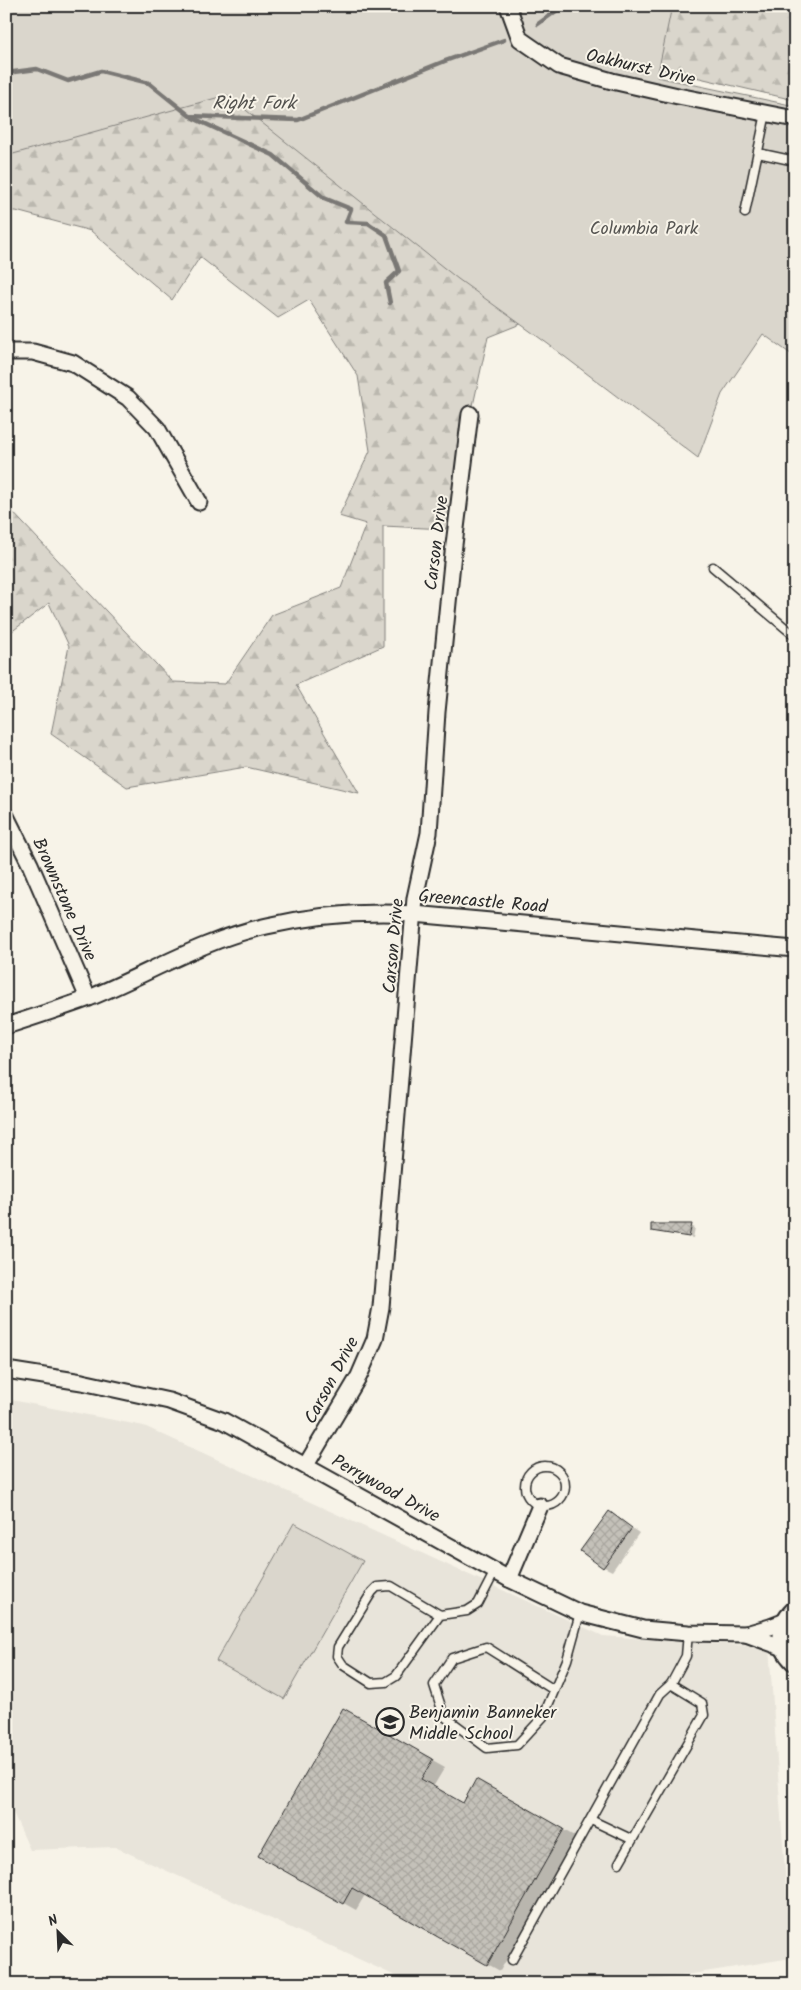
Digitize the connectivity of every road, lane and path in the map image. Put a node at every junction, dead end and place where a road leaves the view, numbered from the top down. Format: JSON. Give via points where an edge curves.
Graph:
{"nodes":[{"id":1,"x":508,"y":6,"type":"edge"},
{"id":2,"x":766,"y":113,"type":"junction"},
{"id":3,"x":795,"y":119,"type":"edge"},
{"id":4,"x":758,"y":153,"type":"junction"},
{"id":5,"x":795,"y":161,"type":"edge"},
{"id":6,"x":744,"y":213,"type":"dead end"},
{"id":7,"x":6,"y":352,"type":"edge"},
{"id":8,"x":470,"y":414,"type":"dead end"},
{"id":9,"x":199,"y":502,"type":"dead end"},
{"id":10,"x":713,"y":567,"type":"dead end"},
{"id":11,"x":795,"y":636,"type":"edge"},
{"id":12,"x":6,"y":816,"type":"edge"},
{"id":13,"x":414,"y":914,"type":"junction"},
{"id":14,"x":795,"y":949,"type":"edge"},
{"id":15,"x":88,"y":998,"type":"junction"},
{"id":16,"x":6,"y":1026,"type":"edge"},
{"id":17,"x":6,"y":1370,"type":"edge"},
{"id":18,"x":306,"y":1465,"type":"junction"},
{"id":19,"x":540,"y":1506,"type":"junction"},
{"id":20,"x":495,"y":1571,"type":"junction"},
{"id":21,"x":509,"y":1578,"type":"junction"},
{"id":22,"x":580,"y":1613,"type":"junction"},
{"id":23,"x":440,"y":1615,"type":"junction"},
{"id":24,"x":792,"y":1616,"type":"edge"},
{"id":25,"x":688,"y":1633,"type":"junction"},
{"id":26,"x":746,"y":1634,"type":"junction"},
{"id":27,"x":792,"y":1657,"type":"edge"},
{"id":28,"x":671,"y":1684,"type":"junction"},
{"id":29,"x":554,"y":1690,"type":"junction"},
{"id":30,"x":591,"y":1820,"type":"junction"},
{"id":31,"x":631,"y":1839,"type":"junction"},
{"id":32,"x":619,"y":1863,"type":"dead end"},
{"id":33,"x":512,"y":1960,"type":"dead end"}],
"edges":[{"from":1,"to":2,"type":"street","name":"Oakhurst Drive","via":[[520,39],[559,66],[659,92]]},
{"from":2,"to":3,"type":"street","name":"Oakhurst Drive"},
{"from":2,"to":4,"type":"lane"},
{"from":4,"to":5,"type":"lane"},
{"from":4,"to":6,"type":"lane"},
{"from":7,"to":9,"type":"street","via":[[33,352],[73,363],[128,398],[157,428]]},
{"from":8,"to":13,"type":"street","name":"Carson Drive","via":[[438,704],[429,833]]},
{"from":10,"to":11,"type":"lane"},
{"from":12,"to":15,"type":"street","name":"Brownstone Drive"},
{"from":13,"to":14,"type":"street","name":"Greencastle Road"},
{"from":13,"to":15,"type":"street","name":"Greencastle Road","via":[[384,912],[319,916],[266,926],[213,942]]},
{"from":13,"to":18,"type":"street","name":"Carson Drive","via":[[381,1307],[376,1331],[359,1376]]},
{"from":15,"to":16,"type":"street","name":"Greencastle Road"},
{"from":17,"to":18,"type":"street","name":"Perrywood Drive","via":[[170,1401],[224,1421]]},
{"from":18,"to":20,"type":"street","name":"Perrywood Drive"},
{"from":19,"to":19,"type":"lane","via":[[530,1499],[526,1480],[533,1470],[552,1466],[565,1480],[564,1494],[554,1504]]},
{"from":19,"to":21,"type":"street"},
{"from":20,"to":21,"type":"street","name":"Perrywood Drive"},
{"from":20,"to":23,"type":"lane","via":[[478,1604],[467,1611]]},
{"from":21,"to":22,"type":"street","name":"Perrywood Drive"},
{"from":22,"to":25,"type":"street","name":"Perrywood Drive","via":[[642,1629]]},
{"from":22,"to":29,"type":"lane","via":[[567,1660]]},
{"from":23,"to":23,"type":"lane","via":[[391,1586],[377,1587],[338,1647],[337,1656],[343,1666],[371,1683],[386,1682],[396,1676]]},
{"from":24,"to":26,"type":"street","name":"Perrywood Drive"},
{"from":24,"to":27,"type":"main road","via":[[784,1630],[784,1640]]},
{"from":25,"to":26,"type":"street","name":"Perrywood Drive"},
{"from":25,"to":28,"type":"lane","via":[[686,1656]]},
{"from":26,"to":27,"type":"street","name":"Perrywood Drive"},
{"from":28,"to":30,"type":"lane","via":[[660,1694]]},
{"from":28,"to":31,"type":"lane","via":[[702,1703],[704,1715]]},
{"from":29,"to":29,"type":"lane","via":[[543,1717],[517,1745],[488,1748],[444,1716],[434,1685],[452,1658],[486,1647]]},
{"from":30,"to":31,"type":"lane"},
{"from":30,"to":33,"type":"lane"},
{"from":31,"to":32,"type":"lane"}]}
